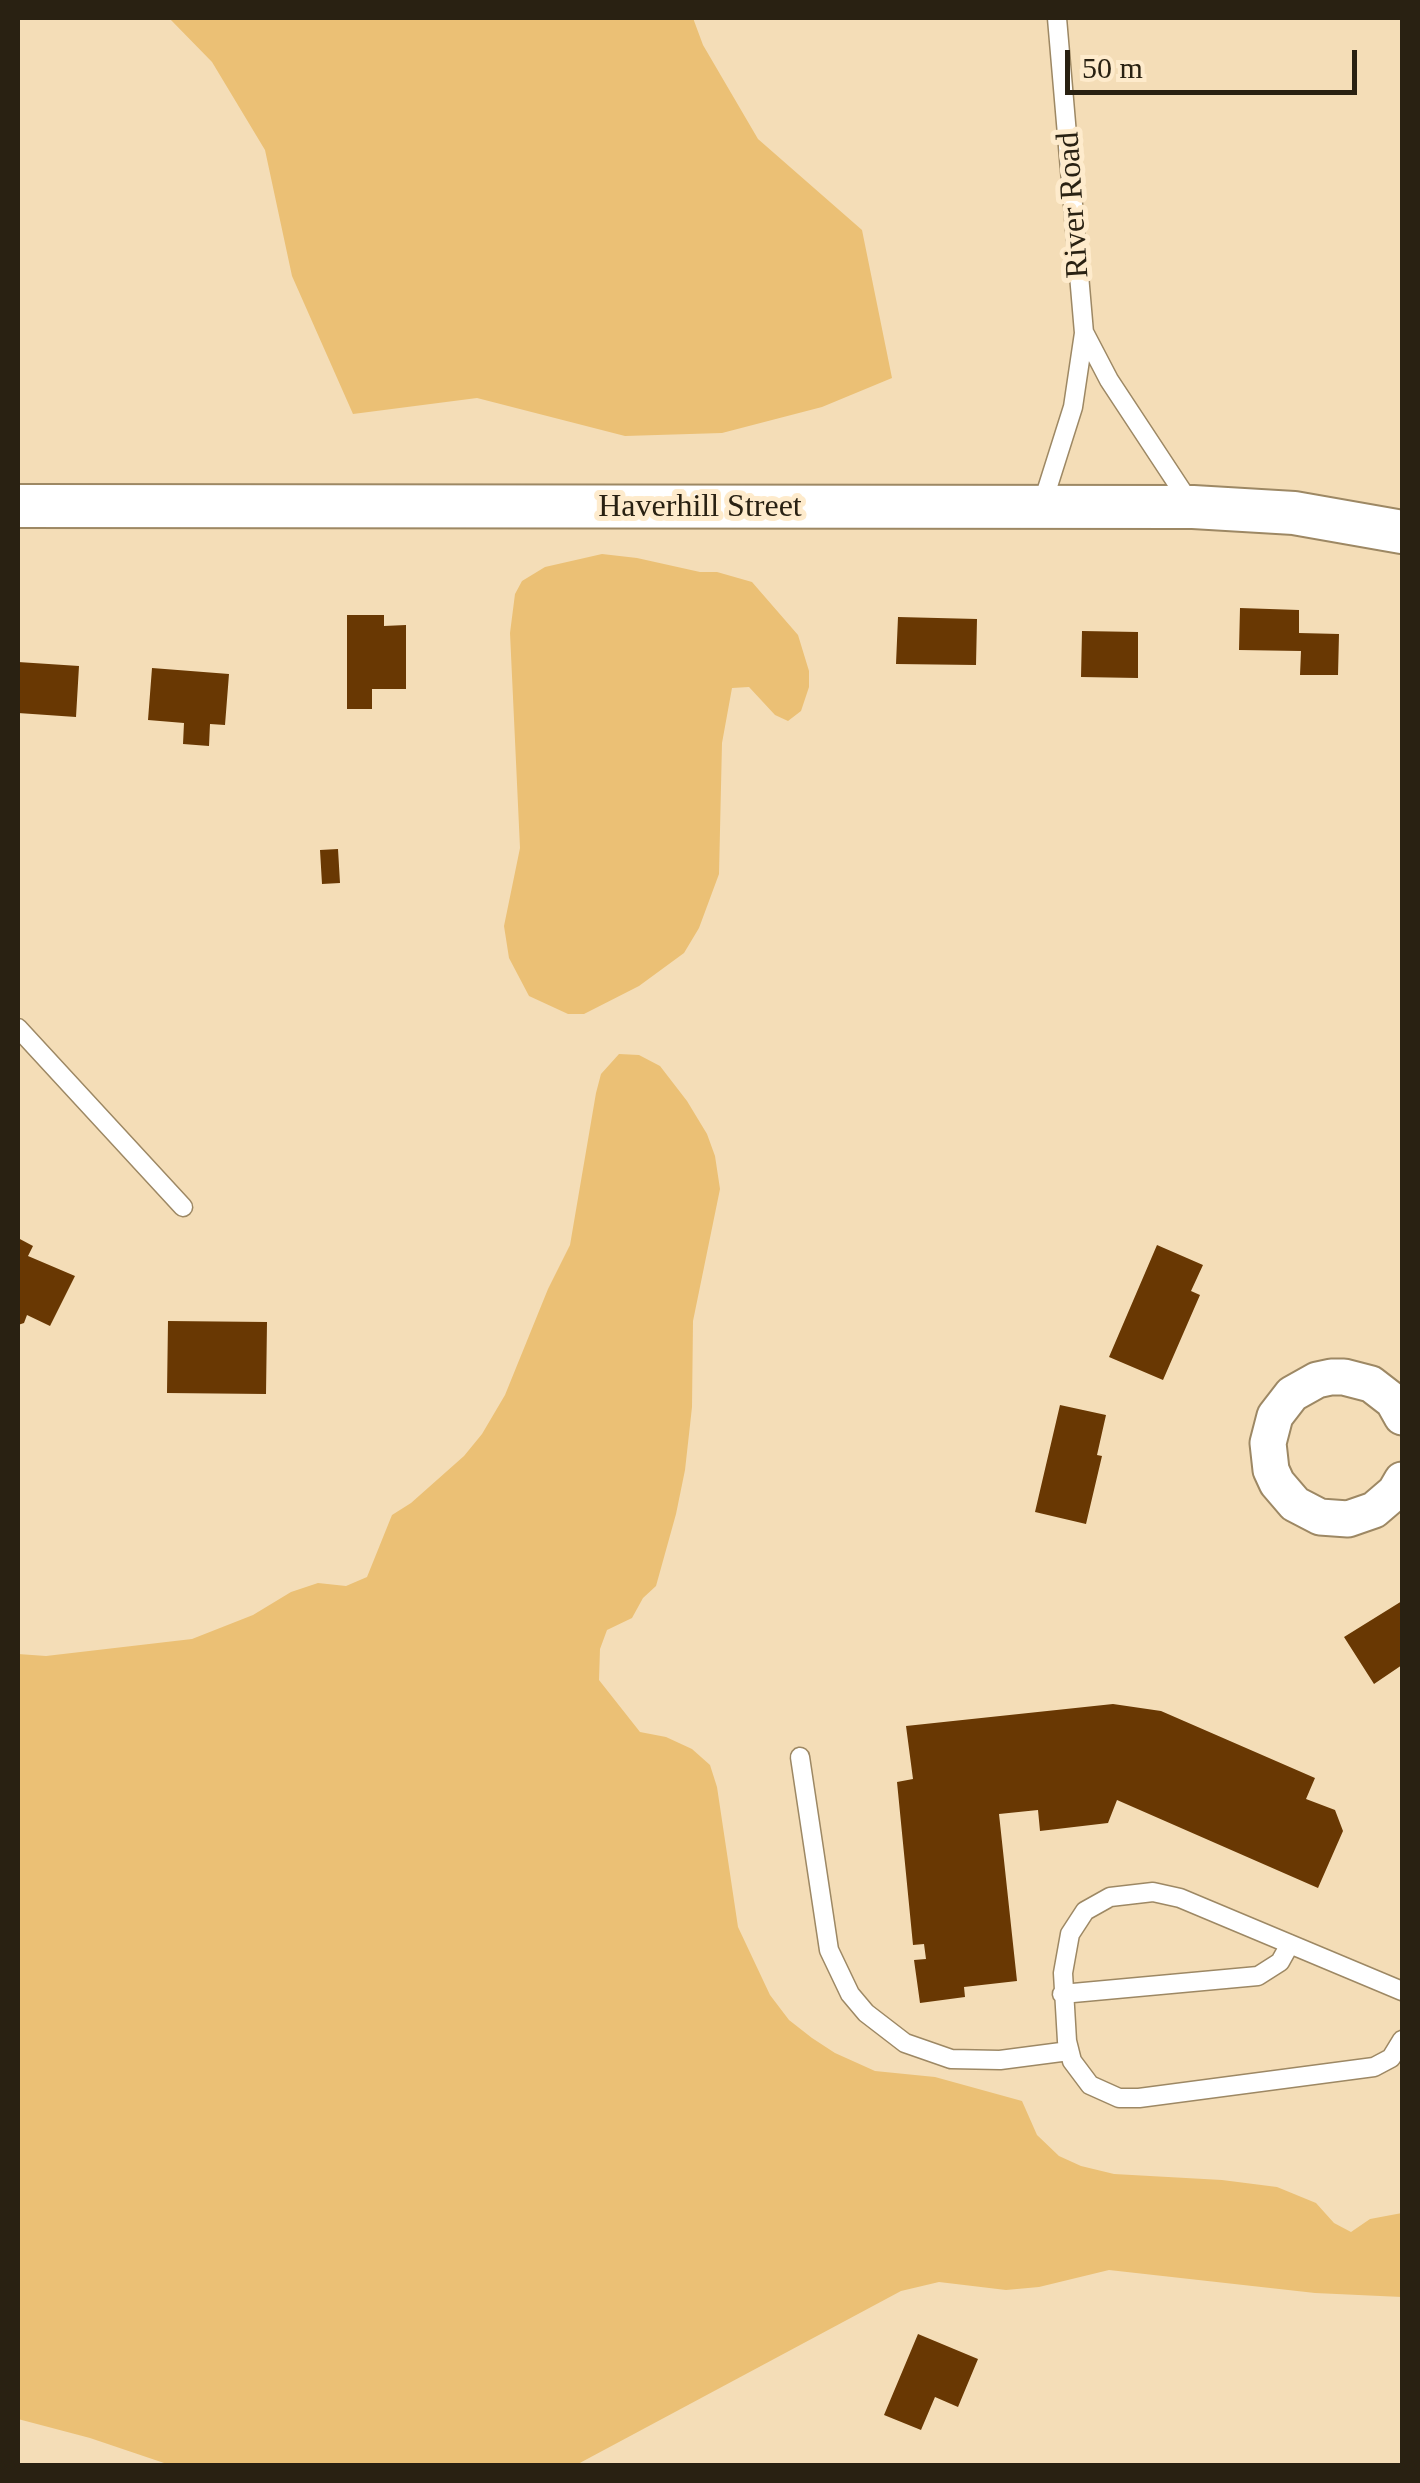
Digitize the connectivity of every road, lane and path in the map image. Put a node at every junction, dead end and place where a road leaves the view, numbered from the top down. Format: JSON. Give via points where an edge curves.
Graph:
{"nodes":[{"id":1,"x":1058,"y":18,"type":"edge"},
{"id":2,"x":1084,"y":333,"type":"junction"},
{"id":3,"x":18,"y":506,"type":"edge"},
{"id":4,"x":1192,"y":507,"type":"junction"},
{"id":5,"x":1041,"y":508,"type":"junction"},
{"id":6,"x":1395,"y":535,"type":"edge"},
{"id":7,"x":18,"y":1028,"type":"edge"},
{"id":8,"x":183,"y":1207,"type":"dead end"},
{"id":9,"x":1402,"y":1416,"type":"edge"},
{"id":10,"x":1402,"y":1480,"type":"edge"},
{"id":11,"x":800,"y":1757,"type":"dead end"},
{"id":12,"x":1290,"y":1944,"type":"junction"},
{"id":13,"x":1402,"y":1991,"type":"edge"},
{"id":14,"x":1062,"y":1994,"type":"junction"},
{"id":15,"x":1402,"y":2040,"type":"edge"},
{"id":16,"x":1069,"y":2051,"type":"junction"}],
"edges":[{"from":1,"to":2,"type":"lane","name":"River Road"},
{"from":2,"to":4,"type":"lane","name":"River Road"},
{"from":2,"to":5,"type":"lane","name":"River Road","via":[[1073,407]]},
{"from":3,"to":5,"type":"street","name":"Haverhill Street"},
{"from":4,"to":5,"type":"street","name":"Haverhill Street"},
{"from":4,"to":6,"type":"street","name":"Haverhill Street","via":[[1294,513]]},
{"from":7,"to":8,"type":"lane"},
{"from":9,"to":10,"type":"street","via":[[1371,1384],[1330,1377],[1304,1386],[1283,1404],[1268,1442],[1277,1483],[1295,1504],[1320,1517],[1361,1516],[1385,1502]]},
{"from":11,"to":16,"type":"lane","via":[[829,1950],[866,2013],[905,2043],[951,2059]]},
{"from":12,"to":13,"type":"lane"},
{"from":12,"to":14,"type":"lane","via":[[1280,1962],[1258,1976]]},
{"from":12,"to":14,"type":"lane","via":[[1172,1895],[1110,1897],[1074,1926]]},
{"from":14,"to":16,"type":"lane"},
{"from":15,"to":16,"type":"lane","via":[[1391,2058],[1374,2067],[1128,2099],[1090,2084]]}]}
